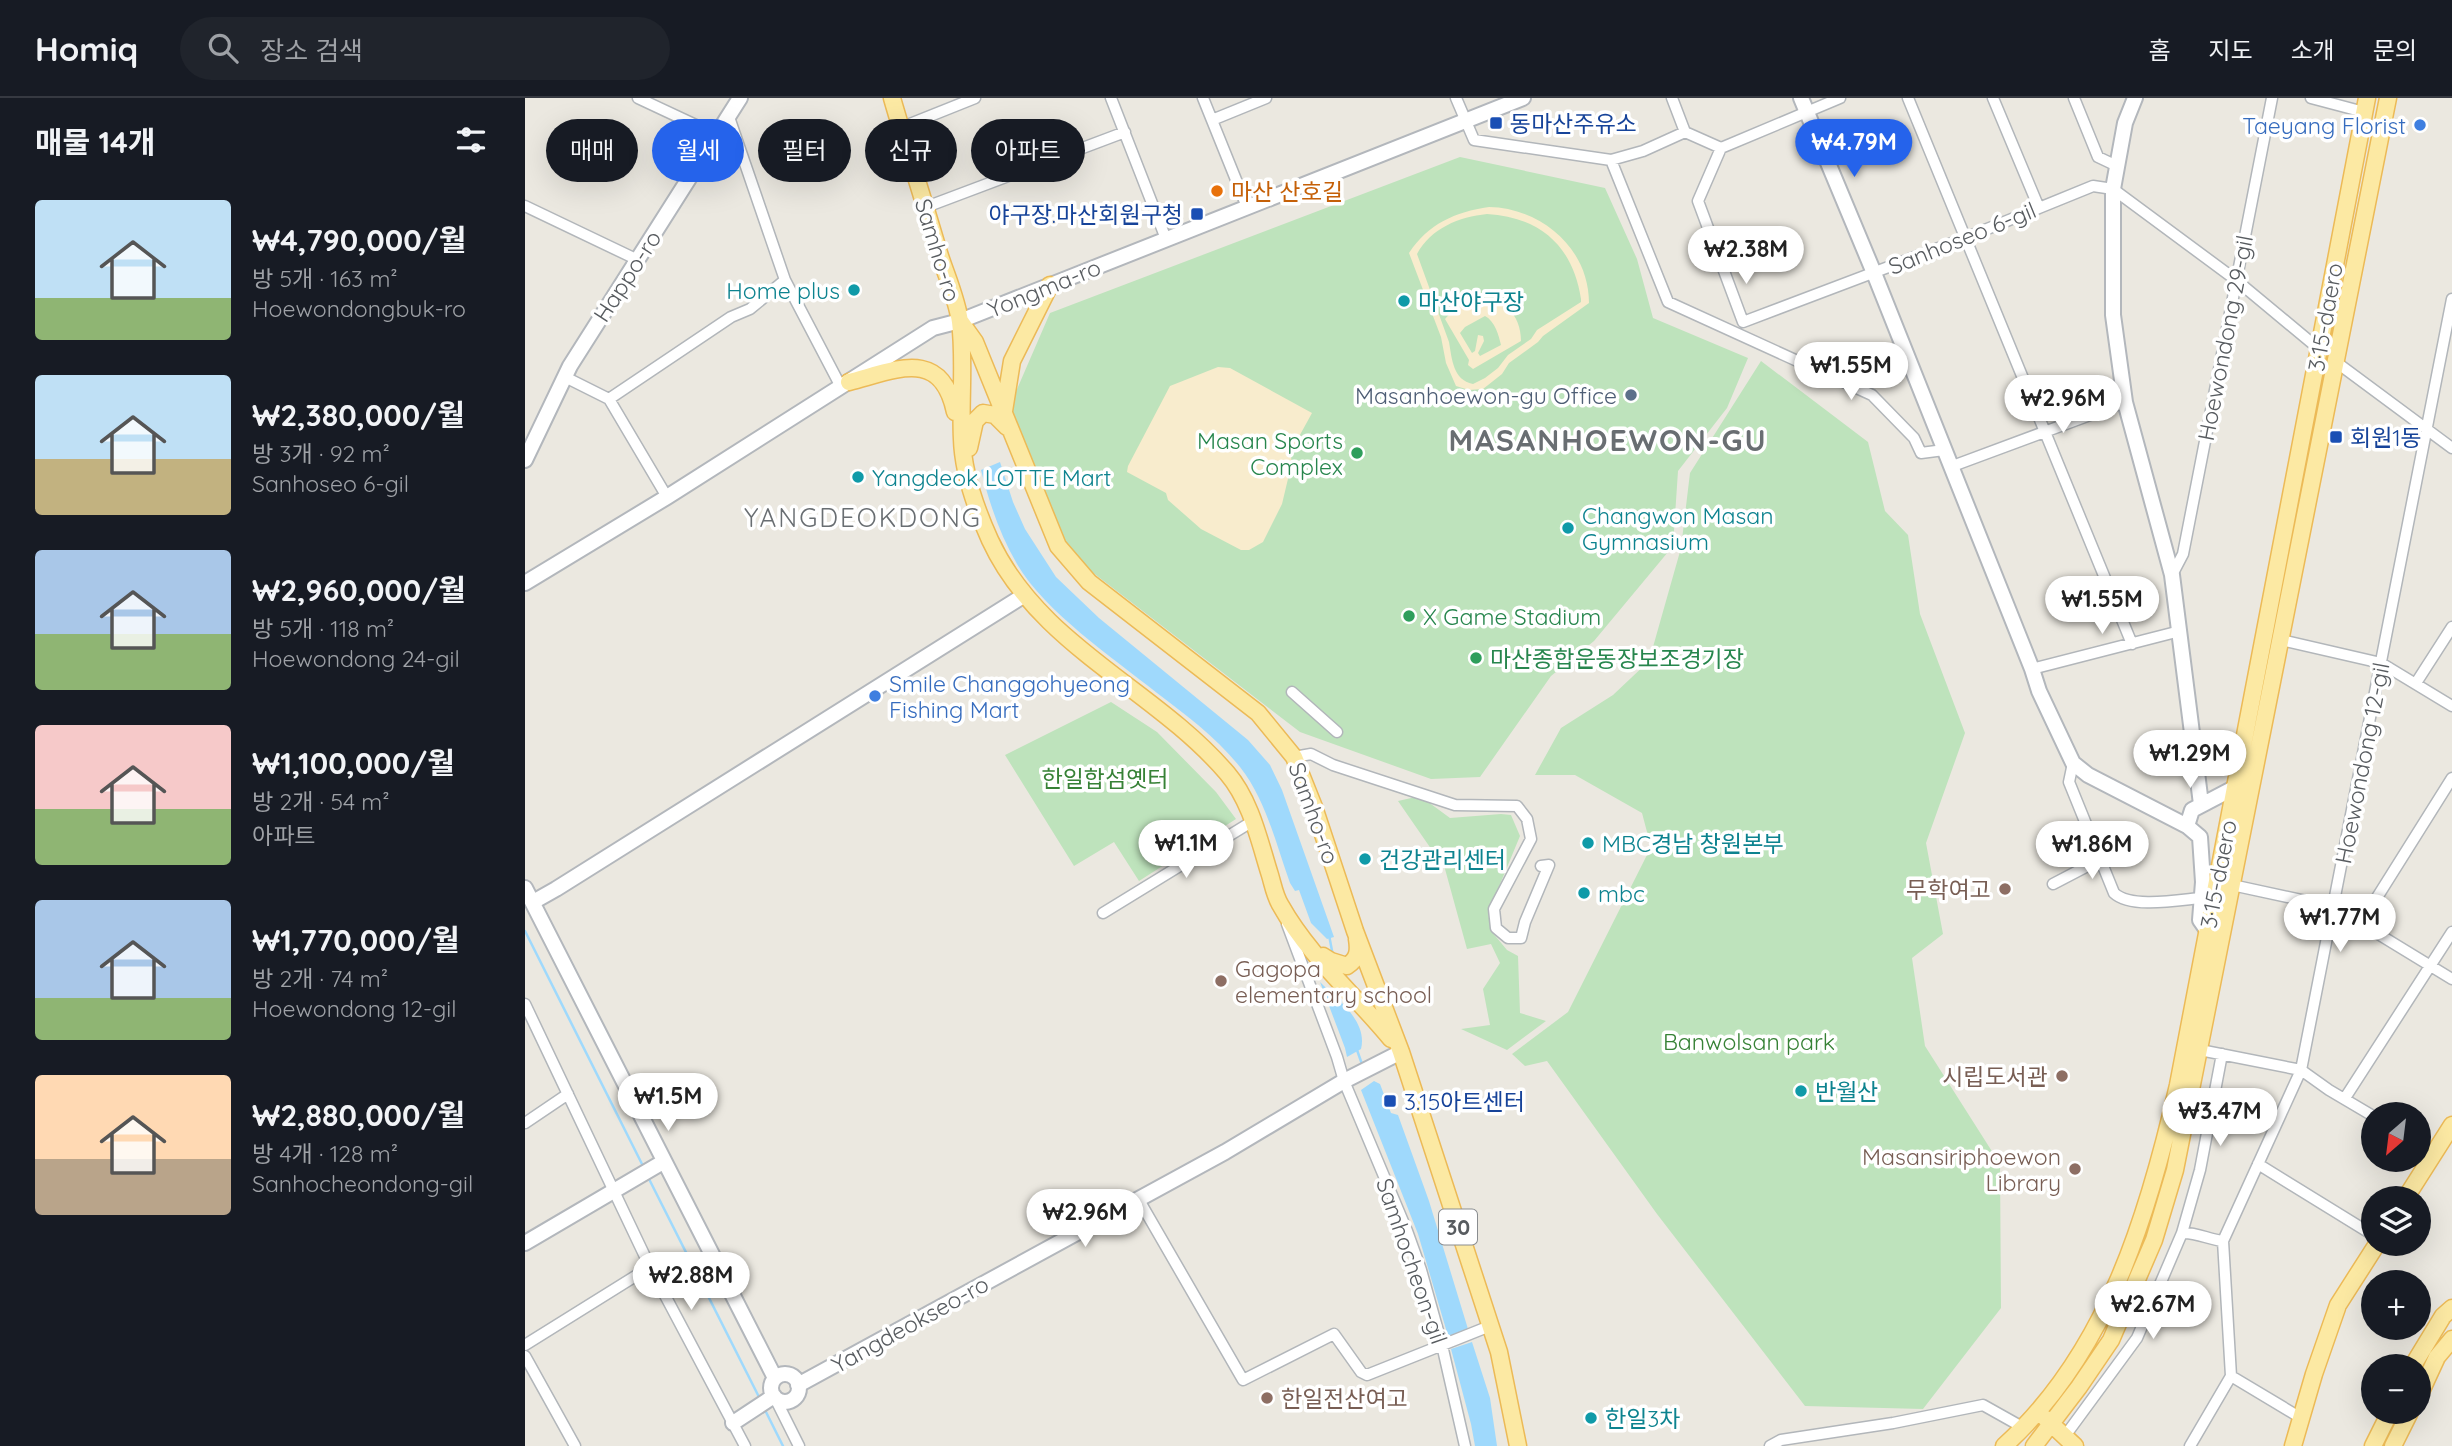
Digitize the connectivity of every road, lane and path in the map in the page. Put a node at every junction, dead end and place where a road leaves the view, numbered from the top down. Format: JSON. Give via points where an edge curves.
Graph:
{"nodes":[{"id":1,"x":638,"y":98,"type":"edge"},
{"id":2,"x":740,"y":98,"type":"edge"},
{"id":3,"x":892,"y":98,"type":"edge"},
{"id":4,"x":975,"y":98,"type":"edge"},
{"id":5,"x":1111,"y":98,"type":"edge"},
{"id":6,"x":1203,"y":98,"type":"edge"},
{"id":7,"x":1266,"y":98,"type":"edge"},
{"id":8,"x":1456,"y":98,"type":"edge"},
{"id":9,"x":1523,"y":98,"type":"edge"},
{"id":10,"x":1672,"y":98,"type":"edge"},
{"id":11,"x":1840,"y":98,"type":"edge"},
{"id":12,"x":1908,"y":98,"type":"edge"},
{"id":13,"x":1993,"y":98,"type":"edge"},
{"id":14,"x":2074,"y":98,"type":"edge"},
{"id":15,"x":2135,"y":98,"type":"edge"},
{"id":16,"x":2271,"y":98,"type":"edge"},
{"id":17,"x":2311,"y":98,"type":"edge"},
{"id":18,"x":2388,"y":98,"type":"edge"},
{"id":19,"x":1804,"y":104,"type":"edge"},
{"id":20,"x":2366,"y":105,"type":"edge"},
{"id":21,"x":729,"y":117,"type":"joint"},
{"id":22,"x":683,"y":119,"type":"edge"},
{"id":23,"x":898,"y":119,"type":"edge"},
{"id":24,"x":922,"y":119,"type":"edge"},
{"id":25,"x":1212,"y":120,"type":"junction"},
{"id":26,"x":1465,"y":121,"type":"junction"},
{"id":27,"x":1125,"y":132,"type":"junction"},
{"id":28,"x":1685,"y":132,"type":"junction"},
{"id":29,"x":1721,"y":148,"type":"junction"},
{"id":30,"x":1611,"y":160,"type":"junction"},
{"id":31,"x":2117,"y":166,"type":"junction"},
{"id":32,"x":687,"y":182,"type":"edge"},
{"id":33,"x":918,"y":182,"type":"edge"},
{"id":34,"x":2113,"y":189,"type":"junction"},
{"id":35,"x":525,"y":206,"type":"edge"},
{"id":36,"x":926,"y":207,"type":"junction"},
{"id":37,"x":1247,"y":207,"type":"junction"},
{"id":38,"x":2039,"y":208,"type":"junction"},
{"id":39,"x":1965,"y":238,"type":"junction"},
{"id":40,"x":1166,"y":239,"type":"junction"},
{"id":41,"x":638,"y":260,"type":"junction"},
{"id":42,"x":1874,"y":273,"type":"junction"},
{"id":43,"x":2237,"y":280,"type":"junction"},
{"id":44,"x":785,"y":281,"type":"junction"},
{"id":45,"x":1050,"y":285,"type":"junction"},
{"id":46,"x":2452,"y":299,"type":"edge"},
{"id":47,"x":960,"y":321,"type":"junction"},
{"id":48,"x":1743,"y":322,"type":"junction"},
{"id":49,"x":1744,"y":335,"type":"junction"},
{"id":50,"x":2449,"y":338,"type":"edge"},
{"id":51,"x":2319,"y":349,"type":"junction"},
{"id":52,"x":2336,"y":362,"type":"junction"},
{"id":53,"x":565,"y":377,"type":"junction"},
{"id":54,"x":845,"y":384,"type":"junction"},
{"id":55,"x":609,"y":399,"type":"junction"},
{"id":56,"x":2125,"y":402,"type":"junction"},
{"id":57,"x":1004,"y":414,"type":"junction"},
{"id":58,"x":2427,"y":429,"type":"junction"},
{"id":59,"x":1011,"y":431,"type":"junction"},
{"id":60,"x":2045,"y":432,"type":"junction"},
{"id":61,"x":962,"y":442,"type":"junction"},
{"id":62,"x":2452,"y":448,"type":"edge"},
{"id":63,"x":1944,"y":450,"type":"junction"},
{"id":64,"x":525,"y":460,"type":"edge"},
{"id":65,"x":965,"y":467,"type":"junction"},
{"id":66,"x":1950,"y":467,"type":"junction"},
{"id":67,"x":667,"y":497,"type":"junction"},
{"id":68,"x":2172,"y":575,"type":"junction"},
{"id":69,"x":525,"y":583,"type":"edge"},
{"id":70,"x":1023,"y":596,"type":"junction"},
{"id":71,"x":2452,"y":627,"type":"edge"},
{"id":72,"x":2180,"y":631,"type":"junction"},
{"id":73,"x":2281,"y":640,"type":"junction"},
{"id":74,"x":2132,"y":644,"type":"junction"},
{"id":75,"x":2381,"y":663,"type":"junction"},
{"id":76,"x":2032,"y":669,"type":"junction"},
{"id":77,"x":2416,"y":682,"type":"junction"},
{"id":78,"x":1292,"y":692,"type":"dead end"},
{"id":79,"x":2452,"y":706,"type":"edge"},
{"id":80,"x":1337,"y":732,"type":"dead end"},
{"id":81,"x":1294,"y":757,"type":"junction"},
{"id":82,"x":2073,"y":763,"type":"junction"},
{"id":83,"x":2452,"y":778,"type":"edge"},
{"id":84,"x":2234,"y":788,"type":"junction"},
{"id":85,"x":2201,"y":804,"type":"junction"},
{"id":86,"x":1253,"y":821,"type":"junction"},
{"id":87,"x":2187,"y":826,"type":"junction"},
{"id":88,"x":2099,"y":860,"type":"junction"},
{"id":89,"x":1541,"y":866,"type":"dead end"},
{"id":90,"x":2053,"y":884,"type":"dead end"},
{"id":91,"x":2232,"y":884,"type":"junction"},
{"id":92,"x":525,"y":888,"type":"edge"},
{"id":93,"x":2201,"y":898,"type":"junction"},
{"id":94,"x":533,"y":902,"type":"junction"},
{"id":95,"x":1279,"y":904,"type":"junction"},
{"id":96,"x":2334,"y":907,"type":"junction"},
{"id":97,"x":1103,"y":913,"type":"dead end"},
{"id":98,"x":2361,"y":923,"type":"junction"},
{"id":99,"x":2207,"y":930,"type":"junction"},
{"id":100,"x":1355,"y":931,"type":"junction"},
{"id":101,"x":2452,"y":932,"type":"edge"},
{"id":102,"x":1305,"y":941,"type":"junction"},
{"id":103,"x":2429,"y":966,"type":"junction"},
{"id":104,"x":2452,"y":979,"type":"edge"},
{"id":105,"x":525,"y":1004,"type":"edge"},
{"id":106,"x":2200,"y":1050,"type":"junction"},
{"id":107,"x":1401,"y":1052,"type":"junction"},
{"id":108,"x":2222,"y":1055,"type":"junction"},
{"id":109,"x":2301,"y":1070,"type":"junction"},
{"id":110,"x":1348,"y":1079,"type":"junction"},
{"id":111,"x":568,"y":1094,"type":"junction"},
{"id":112,"x":2345,"y":1098,"type":"junction"},
{"id":113,"x":2361,"y":1108,"type":"edge"},
{"id":114,"x":525,"y":1123,"type":"edge"},
{"id":115,"x":2452,"y":1125,"type":"edge"},
{"id":116,"x":2433,"y":1155,"type":"joint"},
{"id":117,"x":2258,"y":1164,"type":"junction"},
{"id":118,"x":657,"y":1166,"type":"junction"},
{"id":119,"x":2413,"y":1186,"type":"edge"},
{"id":120,"x":615,"y":1190,"type":"junction"},
{"id":121,"x":1139,"y":1200,"type":"junction"},
{"id":122,"x":2361,"y":1228,"type":"edge"},
{"id":123,"x":2182,"y":1233,"type":"junction"},
{"id":124,"x":2223,"y":1241,"type":"junction"},
{"id":125,"x":525,"y":1243,"type":"edge"},
{"id":126,"x":2369,"y":1256,"type":"edge"},
{"id":127,"x":650,"y":1267,"type":"junction"},
{"id":128,"x":2452,"y":1308,"type":"edge"},
{"id":129,"x":1490,"y":1326,"type":"junction"},
{"id":130,"x":2452,"y":1339,"type":"edge"},
{"id":131,"x":1444,"y":1344,"type":"junction"},
{"id":132,"x":525,"y":1345,"type":"edge"},
{"id":133,"x":2420,"y":1354,"type":"edge"},
{"id":134,"x":525,"y":1356,"type":"edge"},
{"id":135,"x":2431,"y":1370,"type":"edge"},
{"id":136,"x":2231,"y":1376,"type":"junction"},
{"id":137,"x":775,"y":1378,"type":"junction"},
{"id":138,"x":798,"y":1385,"type":"junction"},
{"id":139,"x":773,"y":1398,"type":"junction"},
{"id":140,"x":1511,"y":1403,"type":"junction"},
{"id":141,"x":2038,"y":1411,"type":"junction"},
{"id":142,"x":2301,"y":1418,"type":"junction"},
{"id":143,"x":735,"y":1422,"type":"junction"},
{"id":144,"x":2052,"y":1424,"type":"junction"},
{"id":145,"x":2384,"y":1424,"type":"edge"},
{"id":146,"x":2404,"y":1424,"type":"edge"},
{"id":147,"x":2024,"y":1428,"type":"junction"},
{"id":148,"x":2070,"y":1441,"type":"edge"},
{"id":149,"x":2037,"y":1445,"type":"edge"},
{"id":150,"x":575,"y":1446,"type":"edge"},
{"id":151,"x":745,"y":1446,"type":"edge"},
{"id":152,"x":799,"y":1446,"type":"edge"},
{"id":153,"x":1465,"y":1446,"type":"edge"},
{"id":154,"x":1512,"y":1446,"type":"edge"},
{"id":155,"x":1518,"y":1446,"type":"edge"},
{"id":156,"x":1527,"y":1446,"type":"edge"},
{"id":157,"x":1770,"y":1446,"type":"edge"},
{"id":158,"x":2004,"y":1446,"type":"edge"},
{"id":159,"x":2190,"y":1446,"type":"edge"},
{"id":160,"x":2293,"y":1446,"type":"edge"},
{"id":161,"x":2373,"y":1446,"type":"edge"},
{"id":162,"x":2393,"y":1446,"type":"edge"}],
"edges":[{"from":1,"to":22,"type":"street"},
{"from":2,"to":21,"type":"main road","name":"Happo-ro"},
{"from":3,"to":23,"type":"main road","name":"Samho-ro"},
{"from":4,"to":24,"type":"street"},
{"from":5,"to":27,"type":"street"},
{"from":6,"to":25,"type":"street"},
{"from":7,"to":25,"type":"street"},
{"from":8,"to":26,"type":"street"},
{"from":9,"to":26,"type":"main road","name":"Yongma-ro"},
{"from":10,"to":28,"type":"street"},
{"from":11,"to":19,"type":"street"},
{"from":12,"to":39,"type":"street"},
{"from":13,"to":38,"type":"street"},
{"from":14,"to":31,"type":"street","via":[[2098,156]]},
{"from":15,"to":31,"type":"main road"},
{"from":16,"to":43,"type":"street","name":"Hoewondong 29-gil"},
{"from":17,"to":20,"type":"street"},
{"from":18,"to":52,"type":"main road","name":"3·15-daero"},
{"from":19,"to":29,"type":"street"},
{"from":19,"to":42,"type":"main road"},
{"from":20,"to":51,"type":"main road","name":"3·15-daero"},
{"from":21,"to":44,"type":"street"},
{"from":25,"to":37,"type":"street"},
{"from":26,"to":30,"type":"street","via":[[1474,140]]},
{"from":26,"to":37,"type":"main road","name":"Yongma-ro"},
{"from":27,"to":36,"type":"street"},
{"from":27,"to":40,"type":"street"},
{"from":28,"to":29,"type":"street"},
{"from":28,"to":30,"type":"street"},
{"from":29,"to":48,"type":"street","via":[[1698,201]]},
{"from":30,"to":49,"type":"street","via":[[1668,302]]},
{"from":31,"to":34,"type":"main road"},
{"from":32,"to":41,"type":"main road","name":"Happo-ro"},
{"from":33,"to":36,"type":"main road","name":"Samho-ro"},
{"from":34,"to":38,"type":"street","name":"Sanhoseo 6-gil","via":[[2093,186]]},
{"from":34,"to":43,"type":"street"},
{"from":34,"to":56,"type":"main road","via":[[2113,315]]},
{"from":35,"to":41,"type":"street"},
{"from":36,"to":47,"type":"main road","name":"Samho-ro"},
{"from":37,"to":40,"type":"main road","name":"Yongma-ro"},
{"from":38,"to":39,"type":"street","name":"Sanhoseo 6-gil"},
{"from":39,"to":42,"type":"street","name":"Sanhoseo 6-gil"},
{"from":39,"to":60,"type":"street"},
{"from":40,"to":45,"type":"main road","name":"Yongma-ro"},
{"from":41,"to":53,"type":"main road","name":"Happo-ro"},
{"from":42,"to":48,"type":"street","name":"Sanhoseo 6-gil"},
{"from":42,"to":63,"type":"main road"},
{"from":43,"to":51,"type":"street"},
{"from":43,"to":68,"type":"street","name":"Hoewondong 29-gil","via":[[2183,554]]},
{"from":44,"to":54,"type":"street"},
{"from":44,"to":55,"type":"street","via":[[750,309]]},
{"from":45,"to":47,"type":"main road","name":"Yongma-ro"},
{"from":45,"to":57,"type":"main road","via":[[1012,361]]},
{"from":46,"to":50,"type":"street","name":"Hoewondong 12-gil"},
{"from":47,"to":54,"type":"main road","name":"Yongma-ro","via":[[933,328]]},
{"from":47,"to":57,"type":"main road","name":"Samho-ro","via":[[975,342]]},
{"from":47,"to":61,"type":"main road","name":"Samho-ro"},
{"from":48,"to":49,"type":"street"},
{"from":49,"to":63,"type":"street","via":[[1871,395],[1914,438],[1921,453]]},
{"from":50,"to":58,"type":"street","name":"Hoewondong 12-gil"},
{"from":51,"to":84,"type":"main road","name":"3·15-daero"},
{"from":52,"to":58,"type":"street"},
{"from":52,"to":73,"type":"main road","name":"3·15-daero"},
{"from":53,"to":55,"type":"street"},
{"from":53,"to":64,"type":"main road","name":"Happo-ro"},
{"from":54,"to":61,"type":"main road","via":[[906,367],[937,375],[951,393]]},
{"from":54,"to":67,"type":"main road","name":"Yongma-ro"},
{"from":55,"to":67,"type":"street"},
{"from":56,"to":60,"type":"street"},
{"from":56,"to":68,"type":"main road"},
{"from":57,"to":59,"type":"main road","name":"Samho-ro"},
{"from":58,"to":62,"type":"street"},
{"from":58,"to":75,"type":"street","name":"Hoewondong 12-gil"},
{"from":59,"to":65,"type":"main road","via":[[989,412],[978,416]]},
{"from":59,"to":81,"type":"main road","name":"Samho-ro","via":[[1058,545],[1074,566],[1258,713]]},
{"from":60,"to":66,"type":"street"},
{"from":60,"to":74,"type":"street"},
{"from":61,"to":65,"type":"main road","name":"Samho-ro"},
{"from":63,"to":66,"type":"main road"},
{"from":65,"to":70,"type":"main road","name":"Samho-ro","via":[[991,542]]},
{"from":66,"to":76,"type":"main road"},
{"from":67,"to":69,"type":"main road","name":"Yongma-ro"},
{"from":68,"to":72,"type":"main road"},
{"from":70,"to":86,"type":"main road","name":"Samho-ro","via":[[1084,653],[1214,759],[1240,789]]},
{"from":70,"to":94,"type":"main road"},
{"from":71,"to":77,"type":"street"},
{"from":72,"to":74,"type":"street"},
{"from":72,"to":85,"type":"main road"},
{"from":73,"to":75,"type":"street"},
{"from":73,"to":91,"type":"main road","name":"3·15-daero"},
{"from":74,"to":76,"type":"street"},
{"from":75,"to":77,"type":"street"},
{"from":75,"to":96,"type":"street","name":"Hoewondong 12-gil"},
{"from":76,"to":82,"type":"main road"},
{"from":77,"to":79,"type":"street"},
{"from":78,"to":80,"type":"street"},
{"from":81,"to":89,"type":"street","via":[[1311,754],[1455,806],[1517,806],[1527,819],[1531,839],[1494,909],[1496,928],[1508,939],[1521,938],[1549,865]]},
{"from":81,"to":100,"type":"main road","name":"Samho-ro"},
{"from":82,"to":87,"type":"main road"},
{"from":82,"to":88,"type":"street","via":[[2070,782]]},
{"from":83,"to":98,"type":"street"},
{"from":84,"to":85,"type":"main road"},
{"from":84,"to":99,"type":"main road","name":"3·15-daero"},
{"from":85,"to":87,"type":"main road","via":[[2192,810]]},
{"from":86,"to":95,"type":"main road","name":"Samho-ro"},
{"from":86,"to":97,"type":"street"},
{"from":87,"to":93,"type":"main road","via":[[2200,837]]},
{"from":88,"to":90,"type":"street"},
{"from":88,"to":93,"type":"street","via":[[2119,898],[2131,902]]},
{"from":91,"to":96,"type":"street"},
{"from":91,"to":106,"type":"main road","name":"3·15-daero"},
{"from":92,"to":94,"type":"main road"},
{"from":93,"to":99,"type":"main road","via":[[2200,920]]},
{"from":94,"to":118,"type":"main road"},
{"from":95,"to":102,"type":"main road","name":"Samho-ro"},
{"from":95,"to":110,"type":"street","name":"Samhocheon-gil"},
{"from":96,"to":98,"type":"street"},
{"from":96,"to":109,"type":"street","name":"Hoewondong 12-gil"},
{"from":98,"to":103,"type":"street"},
{"from":99,"to":141,"type":"main road","name":"3·15-daero","via":[[2160,1165],[2139,1233],[2094,1332]]},
{"from":100,"to":102,"type":"main road","via":[[1359,948],[1347,966],[1331,961]]},
{"from":100,"to":107,"type":"main road","name":"Samho-ro"},
{"from":101,"to":103,"type":"street"},
{"from":102,"to":107,"type":"main road"},
{"from":103,"to":104,"type":"street"},
{"from":103,"to":112,"type":"street"},
{"from":105,"to":111,"type":"street"},
{"from":106,"to":108,"type":"street"},
{"from":106,"to":144,"type":"main road","name":"3·15-daero","via":[[2175,1170],[2154,1240],[2111,1340]]},
{"from":107,"to":110,"type":"main road","name":"Yangdeokseo-ro"},
{"from":107,"to":129,"type":"main road","name":"Samho-ro","number":"30"},
{"from":108,"to":109,"type":"street"},
{"from":108,"to":123,"type":"street","via":[[2200,1170]]},
{"from":109,"to":112,"type":"street"},
{"from":109,"to":117,"type":"street","name":"Hoewondong 12-gil"},
{"from":110,"to":121,"type":"main road","name":"Yangdeokseo-ro"},
{"from":110,"to":131,"type":"street","name":"Samhocheon-gil","via":[[1407,1231]]},
{"from":111,"to":114,"type":"street"},
{"from":111,"to":120,"type":"street"},
{"from":112,"to":113,"type":"street"},
{"from":115,"to":116,"type":"main road"},
{"from":116,"to":119,"type":"main road"},
{"from":117,"to":122,"type":"street"},
{"from":117,"to":124,"type":"street","name":"Hoewondong 12-gil"},
{"from":118,"to":120,"type":"main road"},
{"from":118,"to":137,"type":"main road"},
{"from":120,"to":125,"type":"main road"},
{"from":120,"to":127,"type":"street"},
{"from":121,"to":131,"type":"street","via":[[1243,1380],[1334,1334],[1367,1375]]},
{"from":121,"to":138,"type":"main road","name":"Yangdeokseo-ro"},
{"from":123,"to":124,"type":"street"},
{"from":123,"to":148,"type":"street","via":[[2137,1338]]},
{"from":124,"to":136,"type":"street","name":"Hoewondong 12-gil"},
{"from":126,"to":142,"type":"main road","via":[[2338,1305]]},
{"from":127,"to":132,"type":"street"},
{"from":127,"to":143,"type":"street"},
{"from":128,"to":133,"type":"main road"},
{"from":129,"to":131,"type":"street"},
{"from":129,"to":140,"type":"main road","name":"Samho-ro","number":"30"},
{"from":130,"to":135,"type":"main road"},
{"from":131,"to":153,"type":"street","name":"Samhocheon-gil"},
{"from":134,"to":150,"type":"street"},
{"from":136,"to":142,"type":"street"},
{"from":136,"to":159,"type":"street"},
{"from":137,"to":138,"type":"main road","via":[[791,1375]]},
{"from":137,"to":139,"type":"main road"},
{"from":138,"to":139,"type":"main road","via":[[792,1400]]},
{"from":139,"to":143,"type":"main road"},
{"from":139,"to":152,"type":"street"},
{"from":140,"to":154,"type":"main road","name":"Samho-ro"},
{"from":140,"to":155,"type":"main road","name":"Samho-ro"},
{"from":140,"to":156,"type":"main road","name":"Samho-ro"},
{"from":141,"to":144,"type":"main road"},
{"from":141,"to":147,"type":"main road","name":"3·15-daero"},
{"from":142,"to":160,"type":"main road"},
{"from":143,"to":151,"type":"street"},
{"from":144,"to":148,"type":"main road"},
{"from":144,"to":149,"type":"main road","name":"3·15-daero"},
{"from":145,"to":161,"type":"main road"},
{"from":146,"to":162,"type":"main road"},
{"from":147,"to":149,"type":"main road"},
{"from":147,"to":157,"type":"street","via":[[1983,1405],[1781,1440]]},
{"from":147,"to":158,"type":"main road","name":"3·15-daero"}]}
